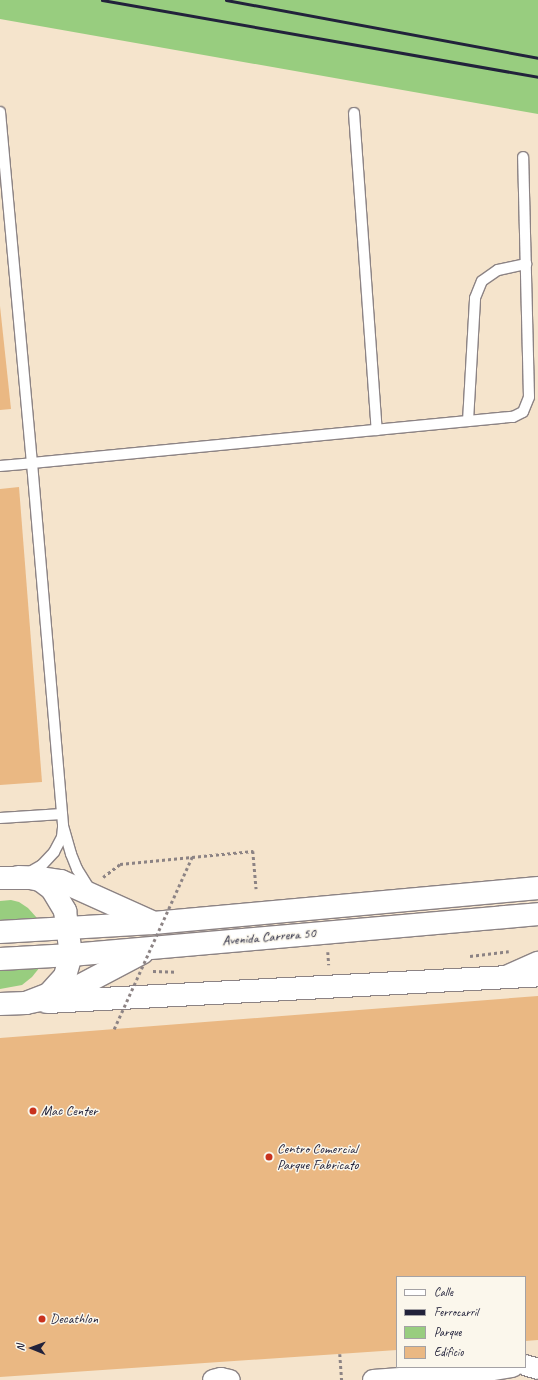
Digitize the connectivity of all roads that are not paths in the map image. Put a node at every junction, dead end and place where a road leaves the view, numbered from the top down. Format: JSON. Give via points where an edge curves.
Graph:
{"nodes":[{"id":1,"x":0,"y":112,"type":"edge"},
{"id":2,"x":354,"y":113,"type":"dead end"},
{"id":3,"x":522,"y":157,"type":"dead end"},
{"id":4,"x":526,"y":264,"type":"junction"},
{"id":5,"x":468,"y":421,"type":"junction"},
{"id":6,"x":377,"y":430,"type":"junction"},
{"id":7,"x":32,"y":463,"type":"junction"},
{"id":8,"x":0,"y":466,"type":"edge"},
{"id":9,"x":62,"y":814,"type":"junction"},
{"id":10,"x":0,"y":818,"type":"edge"},
{"id":11,"x":64,"y":826,"type":"junction"},
{"id":12,"x":9,"y":878,"type":"edge"},
{"id":13,"x":98,"y":886,"type":"junction"},
{"id":14,"x":538,"y":888,"type":"edge"},
{"id":15,"x":538,"y":914,"type":"edge"},
{"id":16,"x":153,"y":923,"type":"junction"},
{"id":17,"x":68,"y":928,"type":"junction"},
{"id":18,"x":0,"y":932,"type":"edge"},
{"id":19,"x":154,"y":947,"type":"junction"},
{"id":20,"x":71,"y":955,"type":"junction"},
{"id":21,"x":0,"y":959,"type":"edge"},
{"id":22,"x":538,"y":963,"type":"edge"},
{"id":23,"x":538,"y":975,"type":"edge"},
{"id":24,"x":506,"y":977,"type":"junction"},
{"id":25,"x":26,"y":1003,"type":"junction"},
{"id":26,"x":0,"y":1004,"type":"edge"},
{"id":27,"x":512,"y":1368,"type":"edge"},
{"id":28,"x":519,"y":1368,"type":"edge"},
{"id":29,"x":213,"y":1380,"type":"edge"},
{"id":30,"x":230,"y":1380,"type":"edge"},
{"id":31,"x":373,"y":1380,"type":"edge"},
{"id":32,"x":502,"y":1380,"type":"edge"}],
"edges":[{"from":1,"to":7,"type":"lane"},
{"from":2,"to":6,"type":"lane"},
{"from":3,"to":4,"type":"lane"},
{"from":4,"to":5,"type":"lane","via":[[498,270],[482,281],[475,298]]},
{"from":4,"to":5,"type":"lane","via":[[529,397],[523,412],[513,417]]},
{"from":5,"to":6,"type":"lane"},
{"from":6,"to":7,"type":"lane"},
{"from":7,"to":8,"type":"lane"},
{"from":7,"to":9,"type":"lane"},
{"from":9,"to":10,"type":"lane"},
{"from":9,"to":11,"type":"lane"},
{"from":11,"to":12,"type":"lane","via":[[62,837],[54,852],[42,865],[33,871]]},
{"from":11,"to":13,"type":"lane","via":[[78,869]]},
{"from":12,"to":13,"type":"main road","via":[[52,879]]},
{"from":12,"to":17,"type":"main road","via":[[40,880],[52,889],[65,911]]},
{"from":13,"to":16,"type":"main road"},
{"from":14,"to":16,"type":"main road","name":"Avenida Carrera 50"},
{"from":15,"to":19,"type":"main road","name":"Avenida Carrera 50"},
{"from":16,"to":17,"type":"main road","name":"Avenida Carrera 50"},
{"from":17,"to":18,"type":"main road","name":"Avenida Carrera 50"},
{"from":17,"to":20,"type":"main road"},
{"from":19,"to":20,"type":"main road","name":"Avenida Carrera 50"},
{"from":19,"to":25,"type":"main road","via":[[68,992]]},
{"from":20,"to":21,"type":"main road","name":"Avenida Carrera 50"},
{"from":20,"to":25,"type":"main road","via":[[65,976],[57,988]]},
{"from":22,"to":24,"type":"main road"},
{"from":23,"to":24,"type":"main road"},
{"from":24,"to":25,"type":"main road"},
{"from":25,"to":26,"type":"main road"},
{"from":27,"to":31,"type":"street"},
{"from":28,"to":32,"type":"street","via":[[508,1371]]},
{"from":29,"to":30,"type":"street"}]}
